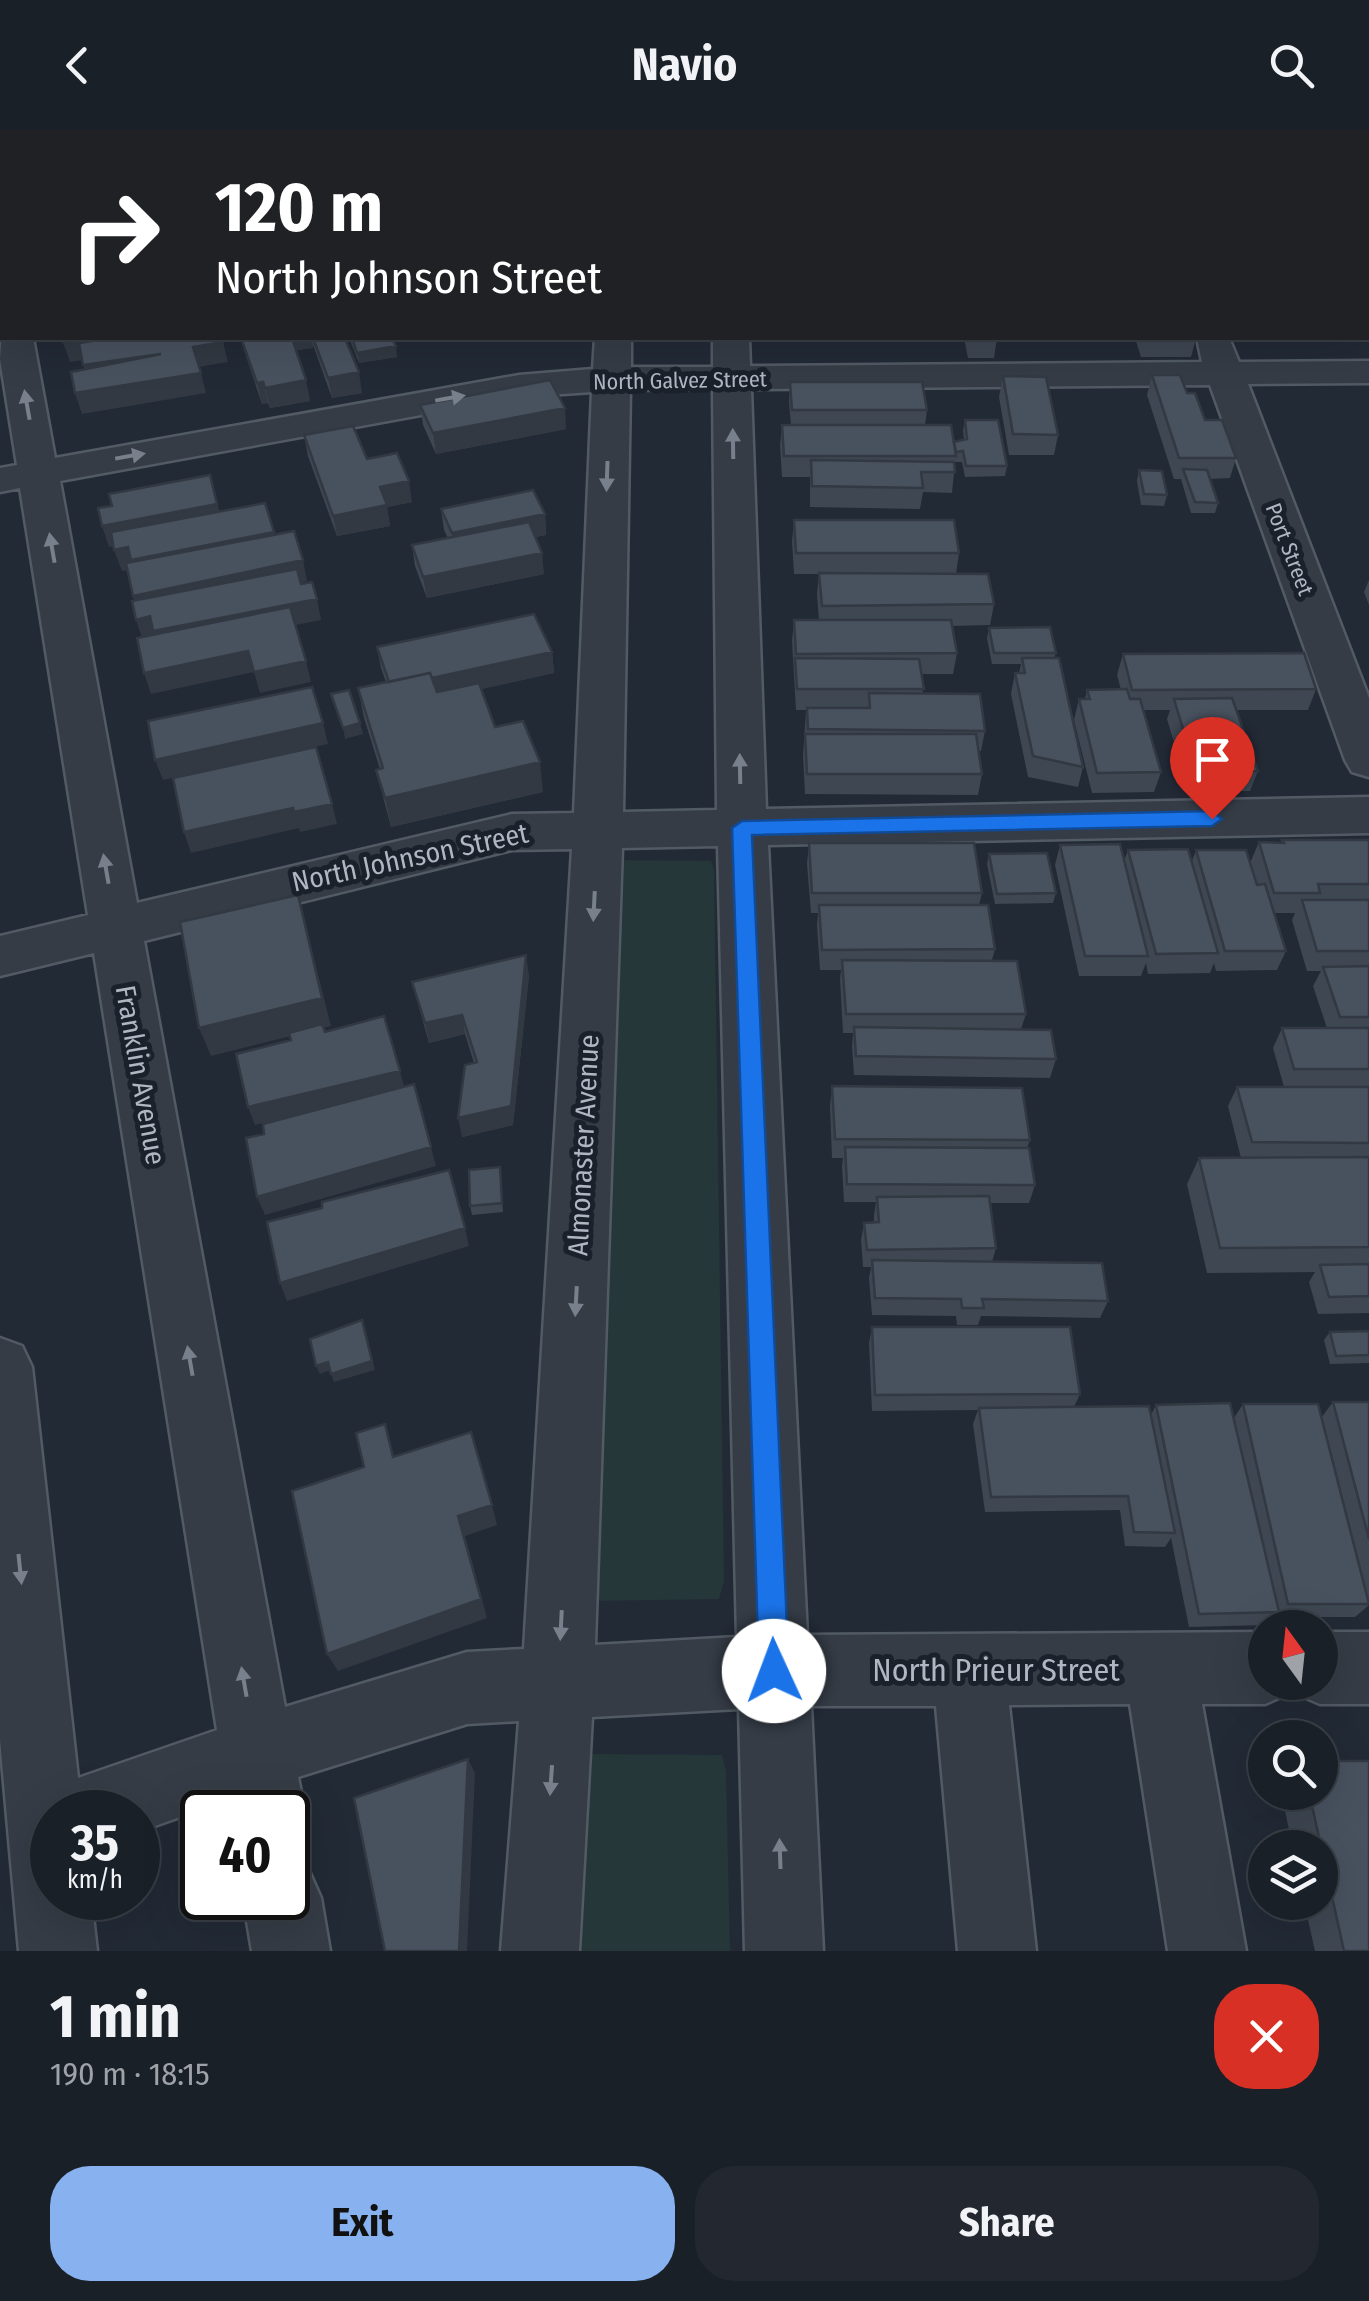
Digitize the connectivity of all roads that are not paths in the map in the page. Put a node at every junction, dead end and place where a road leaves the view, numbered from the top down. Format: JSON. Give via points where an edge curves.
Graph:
{"nodes":[{"id":1,"x":15,"y":340,"type":"edge"},
{"id":2,"x":578,"y":340,"type":"edge"},
{"id":3,"x":1369,"y":348,"type":"edge"},
{"id":4,"x":612,"y":358,"type":"edge"},
{"id":5,"x":732,"y":358,"type":"edge"},
{"id":6,"x":1222,"y":366,"type":"edge"},
{"id":7,"x":1354,"y":372,"type":"edge"},
{"id":8,"x":1369,"y":405,"type":"edge"},
{"id":9,"x":19,"y":476,"type":"edge"},
{"id":10,"x":1369,"y":760,"type":"edge"},
{"id":11,"x":1369,"y":816,"type":"edge"},
{"id":12,"x":598,"y":827,"type":"junction"},
{"id":13,"x":742,"y":828,"type":"junction"},
{"id":14,"x":116,"y":926,"type":"junction"},
{"id":15,"x":0,"y":956,"type":"edge"},
{"id":16,"x":0,"y":1367,"type":"edge"},
{"id":17,"x":1248,"y":1668,"type":"edge"},
{"id":18,"x":1338,"y":1668,"type":"edge"},
{"id":19,"x":1369,"y":1668,"type":"edge"},
{"id":20,"x":1160,"y":1669,"type":"junction"},
{"id":21,"x":970,"y":1670,"type":"junction"},
{"id":22,"x":774,"y":1671,"type":"junction"},
{"id":23,"x":558,"y":1682,"type":"junction"},
{"id":24,"x":262,"y":1783,"type":"edge"},
{"id":25,"x":43,"y":1790,"type":"edge"},
{"id":26,"x":160,"y":1815,"type":"edge"},
{"id":27,"x":55,"y":1920,"type":"edge"},
{"id":28,"x":286,"y":1920,"type":"edge"},
{"id":29,"x":58,"y":1951,"type":"edge"},
{"id":30,"x":292,"y":1951,"type":"edge"},
{"id":31,"x":540,"y":1951,"type":"edge"},
{"id":32,"x":784,"y":1951,"type":"edge"},
{"id":33,"x":997,"y":1951,"type":"edge"},
{"id":34,"x":1207,"y":1951,"type":"edge"}],
"edges":[{"from":9,"to":1,"type":"street","name":"Franklin Avenue","one_way":true},
{"from":2,"to":4,"type":"street"},
{"from":3,"to":6,"type":"street"},
{"from":4,"to":5,"type":"street","name":"North Galvez Street"},
{"from":9,"to":4,"type":"street","name":"North Galvez Street","one_way":true,"via":[[500,390]]},
{"from":4,"to":12,"type":"street","name":"Almonaster Avenue","one_way":true},
{"from":5,"to":6,"type":"street","name":"North Galvez Street"},
{"from":13,"to":5,"type":"street","one_way":true},
{"from":6,"to":7,"type":"street","name":"North Galvez Street"},
{"from":6,"to":8,"type":"street"},
{"from":6,"to":10,"type":"street","name":"Port Street"},
{"from":14,"to":9,"type":"street","name":"Franklin Avenue","one_way":true},
{"from":11,"to":13,"type":"street","name":"North Johnson Street"},
{"from":12,"to":13,"type":"street","name":"North Johnson Street"},
{"from":12,"to":14,"type":"street","name":"North Johnson Street","via":[[460,842]]},
{"from":12,"to":23,"type":"street","name":"Almonaster Avenue","one_way":true},
{"from":13,"to":22,"type":"street"},
{"from":14,"to":15,"type":"street","name":"North Johnson Street"},
{"from":24,"to":14,"type":"street","name":"Franklin Avenue","one_way":true},
{"from":16,"to":25,"type":"street","one_way":true},
{"from":17,"to":20,"type":"street","name":"North Prieur Street"},
{"from":18,"to":19,"type":"street"},
{"from":20,"to":21,"type":"street","name":"North Prieur Street"},
{"from":20,"to":34,"type":"street"},
{"from":21,"to":22,"type":"street","name":"North Prieur Street"},
{"from":21,"to":33,"type":"street"},
{"from":22,"to":23,"type":"street","name":"North Prieur Street"},
{"from":32,"to":22,"type":"street","one_way":true},
{"from":23,"to":24,"type":"street","name":"North Prieur Street","via":[[467,1688]]},
{"from":23,"to":31,"type":"street","name":"Almonaster Avenue","one_way":true},
{"from":24,"to":26,"type":"street","name":"North Prieur Street"},
{"from":27,"to":29,"type":"street"},
{"from":28,"to":30,"type":"street"}]}
